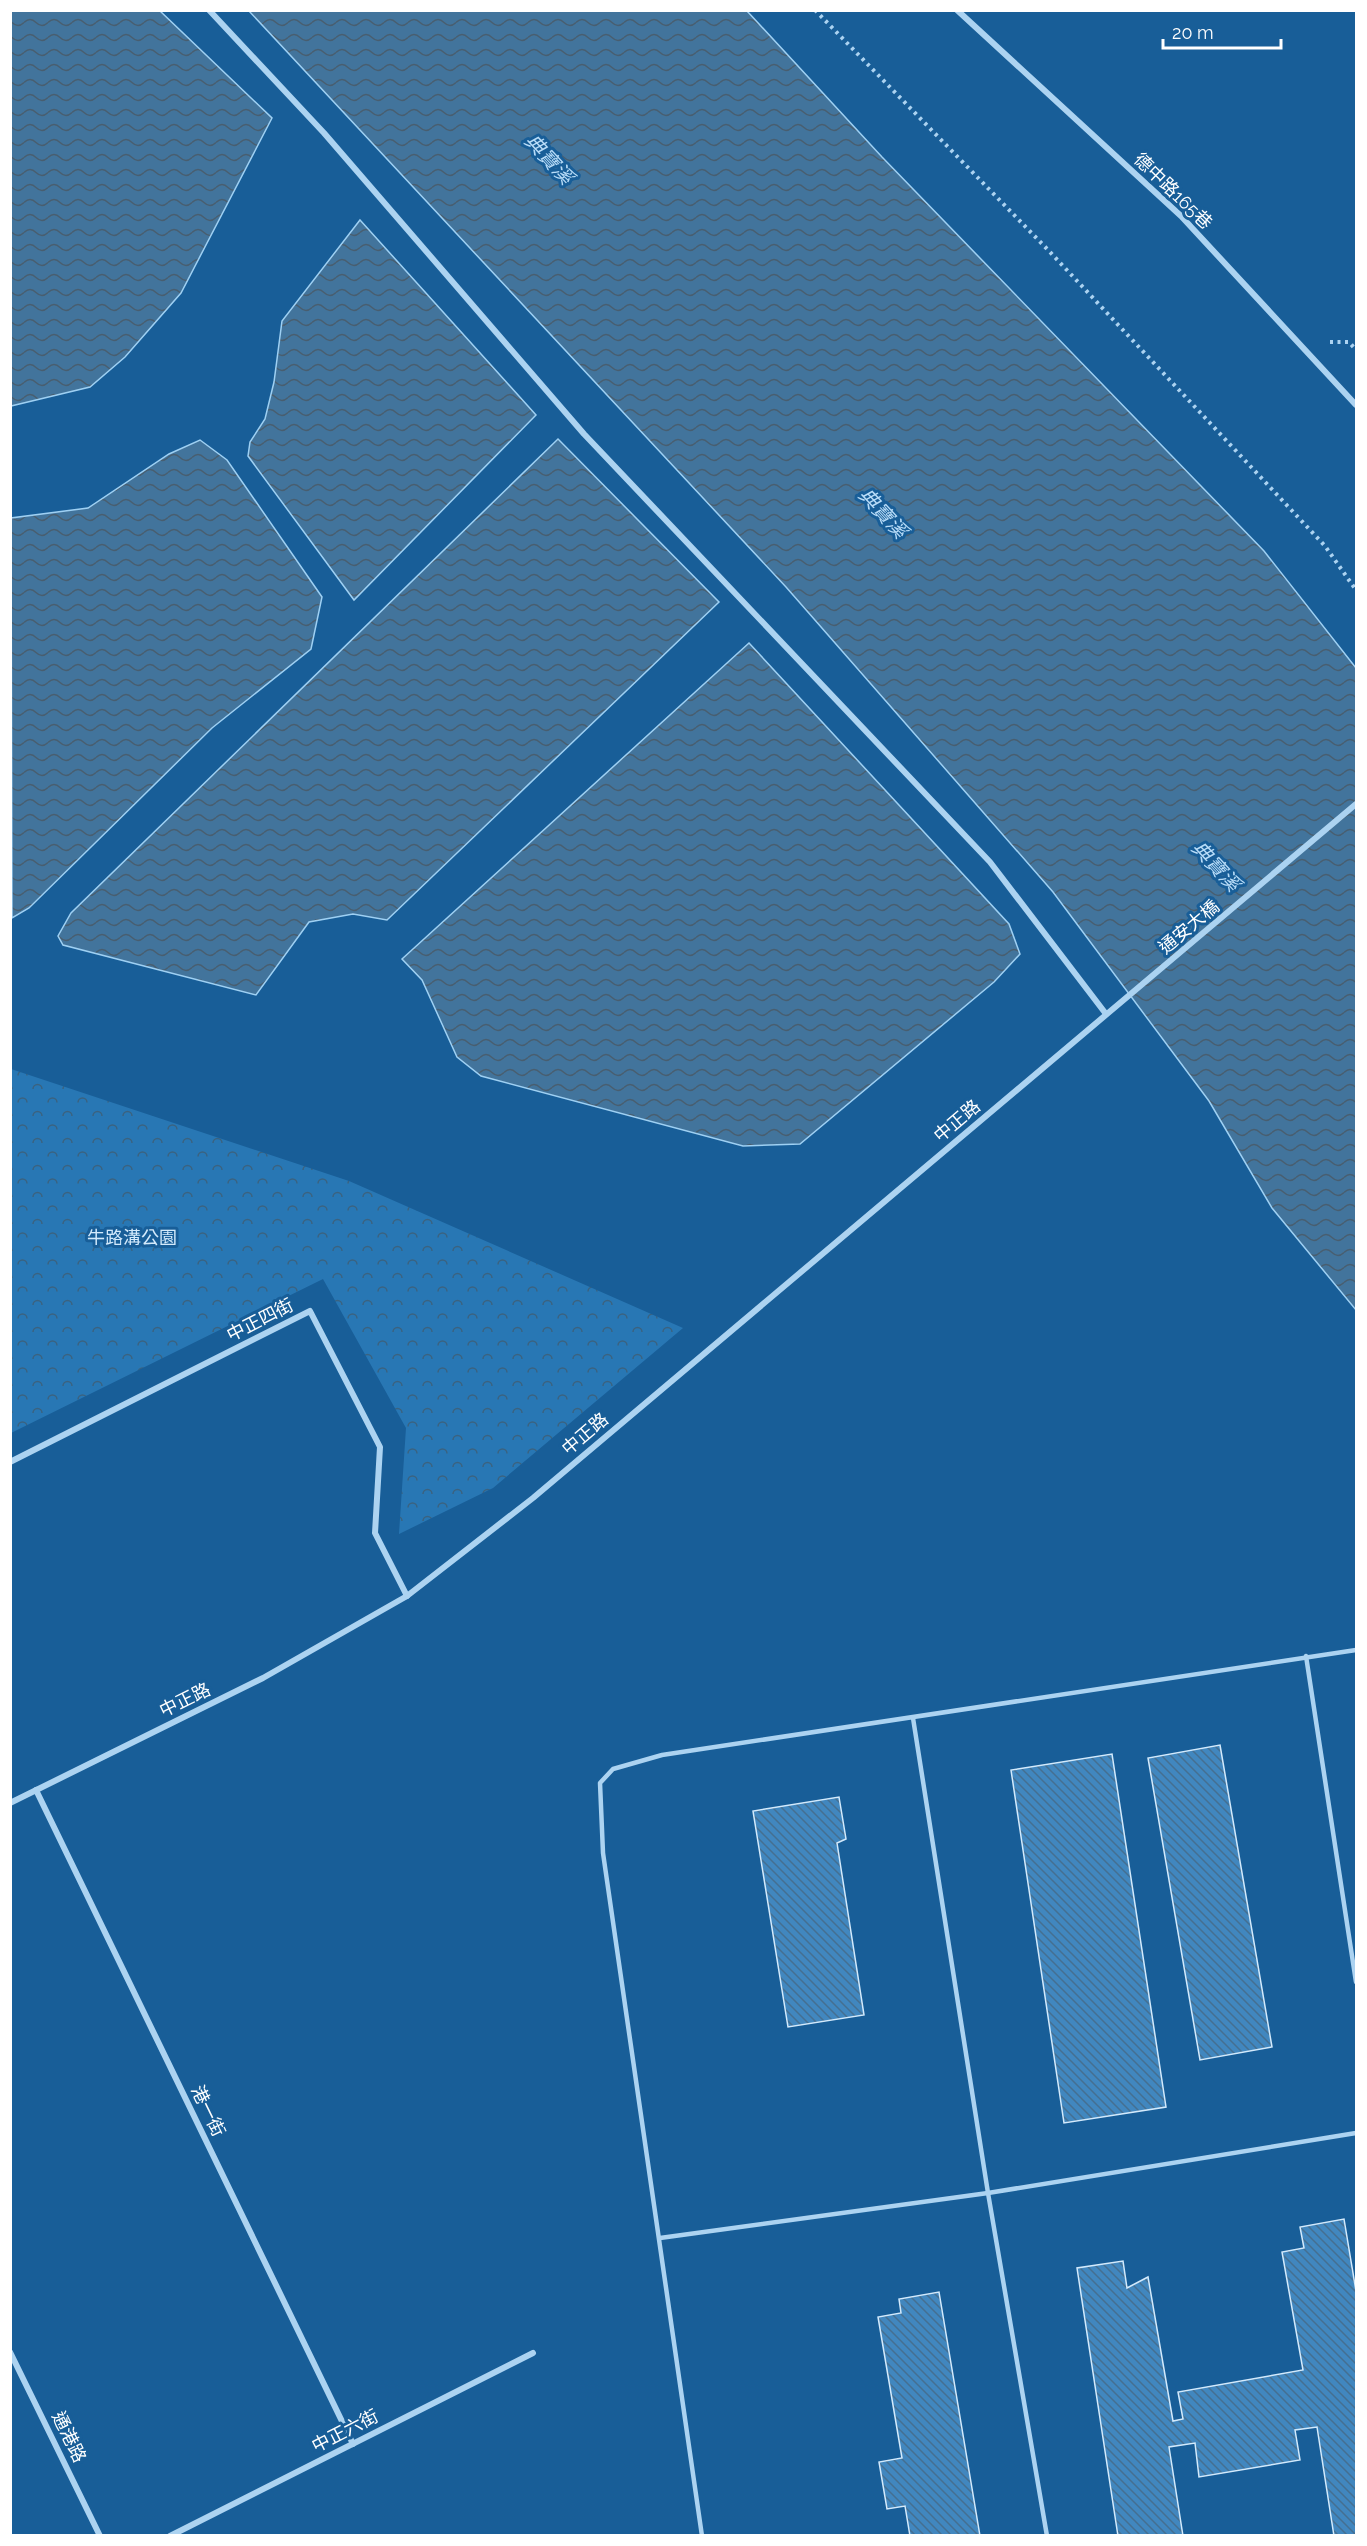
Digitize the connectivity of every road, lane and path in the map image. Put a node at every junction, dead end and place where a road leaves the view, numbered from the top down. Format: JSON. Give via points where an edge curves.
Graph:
{"nodes":[{"id":1,"x":209,"y":10,"type":"edge"},
{"id":2,"x":815,"y":10,"type":"edge"},
{"id":3,"x":957,"y":10,"type":"edge"},
{"id":4,"x":1356,"y":405,"type":"edge"},
{"id":5,"x":1356,"y":590,"type":"edge"},
{"id":6,"x":1356,"y":804,"type":"edge"},
{"id":7,"x":1122,"y":1003,"type":"joint"},
{"id":8,"x":1106,"y":1014,"type":"junction"},
{"id":9,"x":10,"y":1462,"type":"edge"},
{"id":10,"x":407,"y":1596,"type":"junction"},
{"id":11,"x":1356,"y":1650,"type":"edge"},
{"id":12,"x":1306,"y":1656,"type":"junction"},
{"id":13,"x":913,"y":1718,"type":"junction"},
{"id":14,"x":36,"y":1790,"type":"junction"},
{"id":15,"x":10,"y":1803,"type":"edge"},
{"id":16,"x":1356,"y":1982,"type":"edge"},
{"id":17,"x":1356,"y":2133,"type":"edge"},
{"id":18,"x":988,"y":2193,"type":"junction"},
{"id":19,"x":660,"y":2238,"type":"junction"},
{"id":20,"x":10,"y":2352,"type":"edge"},
{"id":21,"x":533,"y":2353,"type":"dead end"},
{"id":22,"x":353,"y":2444,"type":"junction"},
{"id":23,"x":100,"y":2535,"type":"edge"},
{"id":24,"x":170,"y":2535,"type":"edge"},
{"id":25,"x":702,"y":2535,"type":"edge"},
{"id":26,"x":1047,"y":2535,"type":"edge"}],
"edges":[{"from":1,"to":8,"type":"street","via":[[324,133],[584,434],[990,862]]},
{"from":2,"to":5,"type":"path","via":[[1075,278],[1325,546]]},
{"from":3,"to":4,"type":"street","name":"德中路165巷","via":[[1181,216]]},
{"from":6,"to":7,"type":"street","name":"通安大橋"},
{"from":7,"to":8,"type":"street","name":"中正路"},
{"from":8,"to":10,"type":"street","name":"中正路","via":[[533,1498]]},
{"from":9,"to":10,"type":"street","name":"中正四街","via":[[310,1311],[380,1447],[375,1533]]},
{"from":10,"to":14,"type":"street","name":"中正路","via":[[263,1678]]},
{"from":11,"to":12,"type":"lane"},
{"from":12,"to":13,"type":"lane"},
{"from":12,"to":16,"type":"lane"},
{"from":13,"to":18,"type":"lane"},
{"from":13,"to":19,"type":"lane","via":[[662,1755],[613,1769],[600,1783],[603,1853]]},
{"from":14,"to":15,"type":"street","name":"中正路"},
{"from":14,"to":22,"type":"street","name":"港一街"},
{"from":17,"to":18,"type":"lane"},
{"from":18,"to":19,"type":"lane"},
{"from":18,"to":26,"type":"lane"},
{"from":19,"to":25,"type":"lane"},
{"from":20,"to":23,"type":"street","name":"通港路"},
{"from":21,"to":22,"type":"street","name":"中正六街"},
{"from":22,"to":24,"type":"street","name":"中正六街"}]}
